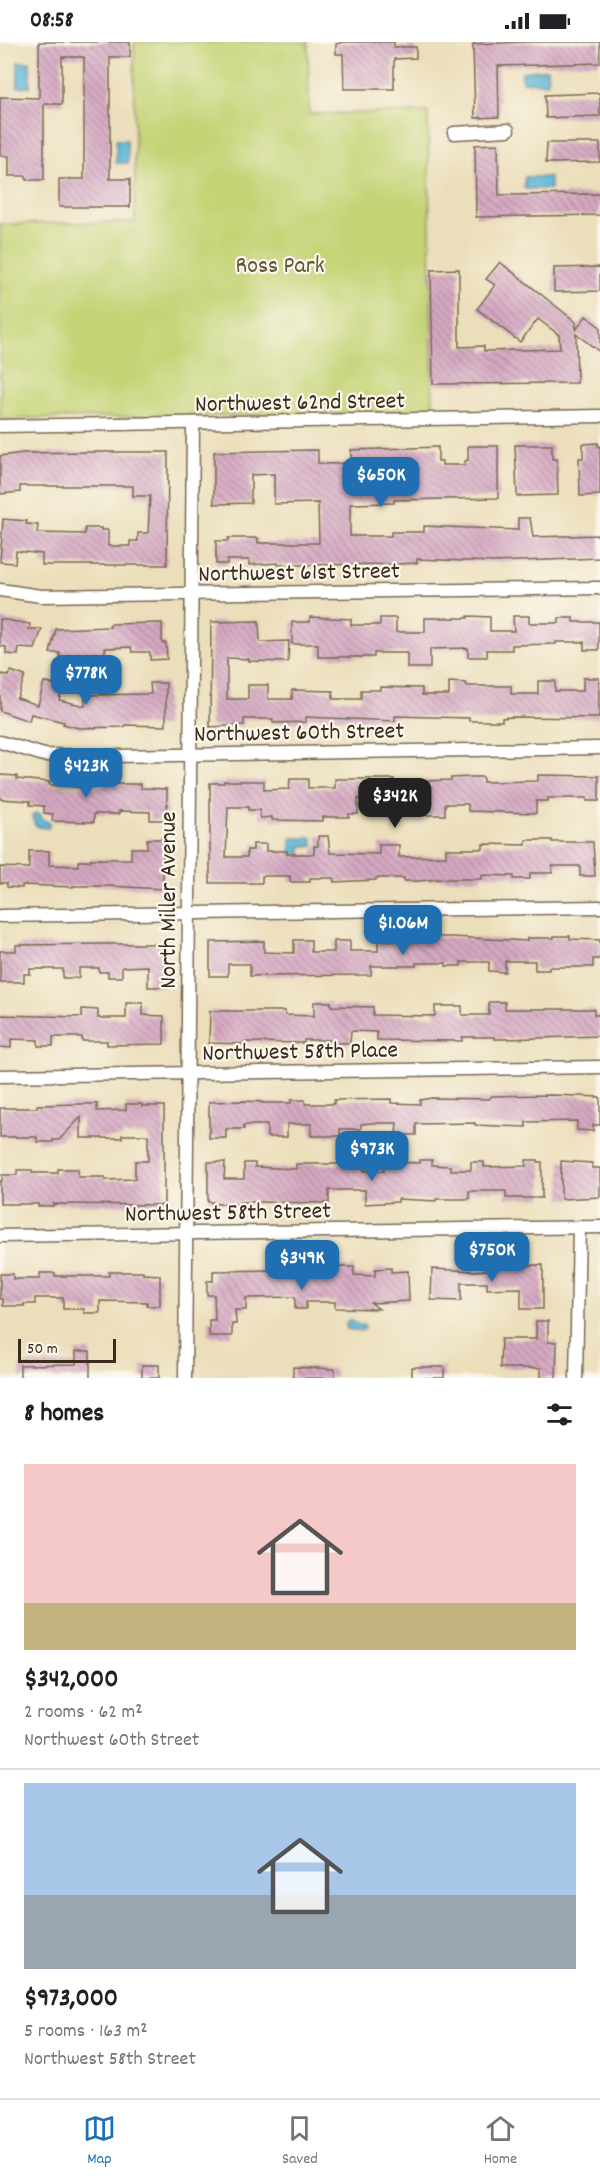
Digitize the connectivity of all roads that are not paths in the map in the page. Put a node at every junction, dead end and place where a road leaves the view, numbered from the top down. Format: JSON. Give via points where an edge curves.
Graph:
{"nodes":[{"id":1,"x":508,"y":130,"type":"dead end"},
{"id":2,"x":454,"y":133,"type":"dead end"},
{"id":3,"x":600,"y":416,"type":"edge"},
{"id":4,"x":193,"y":423,"type":"junction"},
{"id":5,"x":0,"y":426,"type":"edge"},
{"id":6,"x":600,"y":588,"type":"edge"},
{"id":7,"x":0,"y":590,"type":"edge"},
{"id":8,"x":190,"y":594,"type":"junction"},
{"id":9,"x":0,"y":742,"type":"edge"},
{"id":10,"x":600,"y":748,"type":"edge"},
{"id":11,"x":189,"y":754,"type":"junction"},
{"id":12,"x":600,"y":907,"type":"edge"},
{"id":13,"x":188,"y":913,"type":"junction"},
{"id":14,"x":0,"y":916,"type":"edge"},
{"id":15,"x":600,"y":1066,"type":"edge"},
{"id":16,"x":187,"y":1072,"type":"junction"},
{"id":17,"x":0,"y":1076,"type":"edge"},
{"id":18,"x":579,"y":1227,"type":"junction"},
{"id":19,"x":600,"y":1227,"type":"edge"},
{"id":20,"x":186,"y":1232,"type":"junction"},
{"id":21,"x":0,"y":1236,"type":"edge"},
{"id":22,"x":185,"y":1378,"type":"edge"},
{"id":23,"x":576,"y":1378,"type":"edge"}],
"edges":[{"from":1,"to":2,"type":"street"},
{"from":3,"to":4,"type":"street","name":"Northwest 62nd Street"},
{"from":4,"to":5,"type":"street","name":"Northwest 62nd Street"},
{"from":4,"to":8,"type":"street","name":"North Miller Avenue"},
{"from":6,"to":8,"type":"street","name":"Northwest 61st Street"},
{"from":7,"to":8,"type":"street","name":"Northwest 61st Street","via":[[40,596]]},
{"from":8,"to":11,"type":"street","name":"North Miller Avenue"},
{"from":9,"to":11,"type":"street","name":"Northwest 60th Street","via":[[44,755]]},
{"from":10,"to":11,"type":"street","name":"Northwest 60th Street"},
{"from":11,"to":13,"type":"street","name":"North Miller Avenue"},
{"from":12,"to":13,"type":"street"},
{"from":13,"to":14,"type":"street"},
{"from":13,"to":16,"type":"street","name":"North Miller Avenue"},
{"from":15,"to":16,"type":"street","name":"Northwest 58th Place"},
{"from":16,"to":17,"type":"street","name":"Northwest 58th Place"},
{"from":16,"to":20,"type":"street","name":"North Miller Avenue"},
{"from":18,"to":19,"type":"street","name":"Northwest 58th Street"},
{"from":18,"to":20,"type":"street","name":"Northwest 58th Street"},
{"from":18,"to":23,"type":"street"},
{"from":20,"to":21,"type":"street","name":"Northwest 58th Street"},
{"from":20,"to":22,"type":"street","name":"North Miller Avenue"}]}
